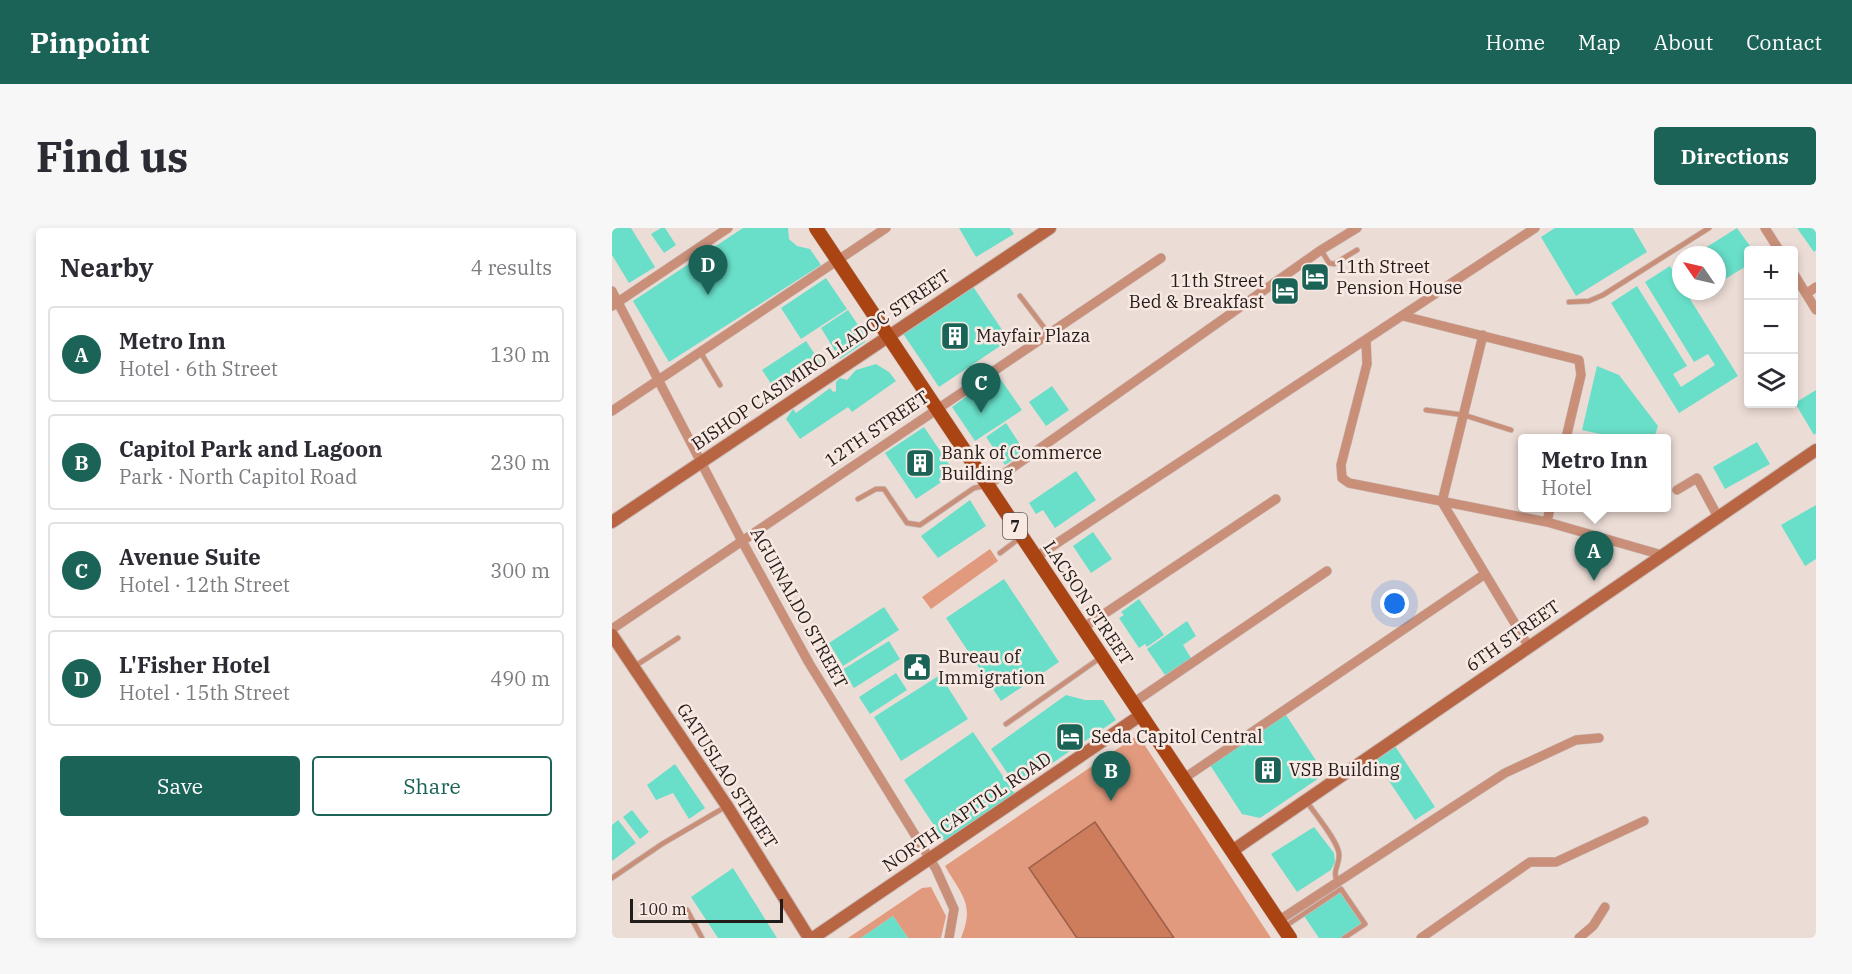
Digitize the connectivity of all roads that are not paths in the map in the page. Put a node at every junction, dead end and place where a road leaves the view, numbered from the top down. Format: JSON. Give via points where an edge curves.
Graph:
{"nodes":[{"id":1,"x":728,"y":228,"type":"edge"},
{"id":2,"x":816,"y":228,"type":"edge"},
{"id":3,"x":886,"y":228,"type":"edge"},
{"id":4,"x":1050,"y":228,"type":"edge"},
{"id":5,"x":1357,"y":228,"type":"edge"},
{"id":6,"x":1535,"y":228,"type":"edge"},
{"id":7,"x":1709,"y":228,"type":"edge"},
{"id":8,"x":1765,"y":228,"type":"edge"},
{"id":9,"x":1776,"y":246,"type":"edge"},
{"id":10,"x":1321,"y":250,"type":"junction"},
{"id":11,"x":1357,"y":250,"type":"dead end"},
{"id":12,"x":1161,"y":258,"type":"dead end"},
{"id":13,"x":838,"y":260,"type":"junction"},
{"id":14,"x":1798,"y":281,"type":"edge"},
{"id":15,"x":1816,"y":287,"type":"edge"},
{"id":16,"x":612,"y":291,"type":"edge"},
{"id":17,"x":1806,"y":294,"type":"junction"},
{"id":18,"x":1020,"y":296,"type":"dead end"},
{"id":19,"x":1569,"y":302,"type":"dead end"},
{"id":20,"x":616,"y":304,"type":"edge"},
{"id":21,"x":1816,"y":310,"type":"edge"},
{"id":22,"x":1403,"y":316,"type":"junction"},
{"id":23,"x":1049,"y":334,"type":"junction"},
{"id":24,"x":1483,"y":334,"type":"junction"},
{"id":25,"x":889,"y":336,"type":"junction"},
{"id":26,"x":1366,"y":340,"type":"junction"},
{"id":27,"x":701,"y":353,"type":"junction"},
{"id":28,"x":658,"y":379,"type":"junction"},
{"id":29,"x":720,"y":385,"type":"dead end"},
{"id":30,"x":937,"y":409,"type":"junction"},
{"id":31,"x":1426,"y":410,"type":"dead end"},
{"id":32,"x":612,"y":411,"type":"edge"},
{"id":33,"x":1464,"y":415,"type":"junction"},
{"id":34,"x":1511,"y":430,"type":"dead end"},
{"id":35,"x":1567,"y":434,"type":"edge"},
{"id":36,"x":1816,"y":450,"type":"edge"},
{"id":37,"x":701,"y":462,"type":"junction"},
{"id":38,"x":988,"y":485,"type":"junction"},
{"id":39,"x":1677,"y":490,"type":"dead end"},
{"id":40,"x":858,"y":499,"type":"dead end"},
{"id":41,"x":1276,"y":499,"type":"dead end"},
{"id":42,"x":1442,"y":502,"type":"junction"},
{"id":43,"x":1550,"y":512,"type":"edge"},
{"id":44,"x":1718,"y":517,"type":"junction"},
{"id":45,"x":612,"y":522,"type":"edge"},
{"id":46,"x":1547,"y":522,"type":"junction"},
{"id":47,"x":1022,"y":537,"type":"junction"},
{"id":48,"x":742,"y":541,"type":"junction"},
{"id":49,"x":1000,"y":553,"type":"dead end"},
{"id":50,"x":1662,"y":555,"type":"junction"},
{"id":51,"x":1036,"y":557,"type":"junction"},
{"id":52,"x":1327,"y":571,"type":"dead end"},
{"id":53,"x":1485,"y":574,"type":"junction"},
{"id":54,"x":1083,"y":628,"type":"junction"},
{"id":55,"x":612,"y":629,"type":"edge"},
{"id":56,"x":612,"y":635,"type":"edge"},
{"id":57,"x":678,"y":638,"type":"dead end"},
{"id":58,"x":1529,"y":646,"type":"junction"},
{"id":59,"x":1102,"y":657,"type":"junction"},
{"id":60,"x":633,"y":668,"type":"junction"},
{"id":61,"x":1137,"y":709,"type":"junction"},
{"id":62,"x":1006,"y":724,"type":"dead end"},
{"id":63,"x":1599,"y":738,"type":"dead end"},
{"id":64,"x":1183,"y":779,"type":"junction"},
{"id":65,"x":1306,"y":801,"type":"junction"},
{"id":66,"x":727,"y":806,"type":"junction"},
{"id":67,"x":1644,"y":821,"type":"dead end"},
{"id":68,"x":1232,"y":851,"type":"junction"},
{"id":69,"x":930,"y":858,"type":"junction"},
{"id":70,"x":612,"y":878,"type":"edge"},
{"id":71,"x":1338,"y":884,"type":"junction"},
{"id":72,"x":1605,"y":907,"type":"dead end"},
{"id":73,"x":687,"y":910,"type":"dead end"},
{"id":74,"x":1284,"y":929,"type":"edge"},
{"id":75,"x":702,"y":938,"type":"edge"},
{"id":76,"x":811,"y":938,"type":"edge"},
{"id":77,"x":949,"y":938,"type":"edge"},
{"id":78,"x":1344,"y":938,"type":"edge"},
{"id":79,"x":1421,"y":938,"type":"edge"},
{"id":80,"x":1579,"y":938,"type":"edge"}],
"edges":[{"from":1,"to":20,"type":"street"},
{"from":2,"to":13,"type":"main road","name":"LACSON STREET","number":"7"},
{"from":3,"to":13,"type":"street"},
{"from":4,"to":25,"type":"street","name":"BISHOP CASIMIRO LLADOC STREET"},
{"from":5,"to":10,"type":"street"},
{"from":6,"to":22,"type":"street"},
{"from":7,"to":19,"type":"lane","via":[[1603,295],[1589,301]]},
{"from":8,"to":9,"type":"street"},
{"from":10,"to":11,"type":"lane","via":[[1334,264]]},
{"from":10,"to":38,"type":"street"},
{"from":12,"to":23,"type":"street","name":"12TH STREET"},
{"from":13,"to":25,"type":"main road","name":"LACSON STREET","number":"7"},
{"from":13,"to":27,"type":"street"},
{"from":14,"to":17,"type":"street"},
{"from":15,"to":17,"type":"street"},
{"from":16,"to":20,"type":"street","name":"AGUINALDO STREET"},
{"from":17,"to":21,"type":"street"},
{"from":18,"to":23,"type":"lane"},
{"from":20,"to":28,"type":"street","name":"AGUINALDO STREET"},
{"from":22,"to":24,"type":"street"},
{"from":22,"to":26,"type":"street"},
{"from":23,"to":30,"type":"street","name":"12TH STREET"},
{"from":24,"to":33,"type":"street"},
{"from":24,"to":35,"type":"street","via":[[1579,360],[1581,375]]},
{"from":25,"to":30,"type":"main road","name":"LACSON STREET","number":"7"},
{"from":25,"to":37,"type":"street","name":"BISHOP CASIMIRO LLADOC STREET"},
{"from":26,"to":42,"type":"street","via":[[1367,364],[1341,465],[1342,478],[1348,483]]},
{"from":26,"to":51,"type":"street"},
{"from":27,"to":28,"type":"street"},
{"from":27,"to":29,"type":"lane"},
{"from":28,"to":32,"type":"street"},
{"from":28,"to":37,"type":"street","name":"AGUINALDO STREET"},
{"from":30,"to":38,"type":"main road","name":"LACSON STREET","number":"7"},
{"from":30,"to":48,"type":"street","name":"12TH STREET"},
{"from":31,"to":33,"type":"lane"},
{"from":33,"to":34,"type":"lane"},
{"from":33,"to":42,"type":"street"},
{"from":36,"to":44,"type":"street","name":"6TH STREET"},
{"from":37,"to":45,"type":"street","name":"BISHOP CASIMIRO LLADOC STREET"},
{"from":37,"to":48,"type":"street","name":"AGUINALDO STREET"},
{"from":38,"to":40,"type":"lane","via":[[974,488],[920,525],[907,523],[884,489]]},
{"from":38,"to":47,"type":"main road","name":"LACSON STREET","number":"7"},
{"from":39,"to":44,"type":"street","via":[[1698,479]]},
{"from":41,"to":54,"type":"street"},
{"from":42,"to":46,"type":"street"},
{"from":42,"to":53,"type":"street"},
{"from":43,"to":46,"type":"street"},
{"from":44,"to":50,"type":"street","name":"6TH STREET"},
{"from":46,"to":50,"type":"street"},
{"from":47,"to":49,"type":"lane"},
{"from":47,"to":51,"type":"main road","name":"LACSON STREET","number":"7"},
{"from":48,"to":55,"type":"street","name":"12TH STREET"},
{"from":48,"to":69,"type":"street","name":"AGUINALDO STREET","via":[[809,663]]},
{"from":50,"to":58,"type":"street","name":"6TH STREET"},
{"from":51,"to":54,"type":"main road","name":"LACSON STREET","number":"7"},
{"from":52,"to":61,"type":"street"},
{"from":53,"to":58,"type":"street"},
{"from":53,"to":64,"type":"street"},
{"from":54,"to":59,"type":"main road","name":"LACSON STREET","number":"7"},
{"from":56,"to":60,"type":"street","name":"GATUSLAO STREET"},
{"from":57,"to":60,"type":"lane"},
{"from":58,"to":65,"type":"street","name":"6TH STREET"},
{"from":59,"to":61,"type":"main road","name":"LACSON STREET","number":"7"},
{"from":59,"to":62,"type":"lane"},
{"from":60,"to":66,"type":"street","name":"GATUSLAO STREET"},
{"from":61,"to":64,"type":"main road","name":"LACSON STREET","number":"7"},
{"from":61,"to":69,"type":"street","name":"NORTH CAPITOL ROAD"},
{"from":63,"to":71,"type":"street","via":[[1576,740],[1533,758],[1451,807]]},
{"from":64,"to":68,"type":"main road","name":"LACSON STREET","number":"7"},
{"from":65,"to":68,"type":"street","name":"6TH STREET"},
{"from":65,"to":71,"type":"lane","via":[[1336,846],[1339,855],[1334,875]]},
{"from":66,"to":70,"type":"lane"},
{"from":66,"to":76,"type":"street","name":"GATUSLAO STREET"},
{"from":67,"to":79,"type":"street","via":[[1556,862],[1530,862]]},
{"from":68,"to":74,"type":"main road","name":"LACSON STREET","number":"7"},
{"from":69,"to":76,"type":"street","name":"NORTH CAPITOL ROAD"},
{"from":69,"to":77,"type":"street","name":"AGUINALDO STREET","via":[[953,902],[955,915]]},
{"from":71,"to":74,"type":"street"},
{"from":72,"to":80,"type":"street","via":[[1593,926]]},
{"from":73,"to":75,"type":"lane"},
{"from":74,"to":78,"type":"lane","via":[[1341,890],[1365,924]]}]}
